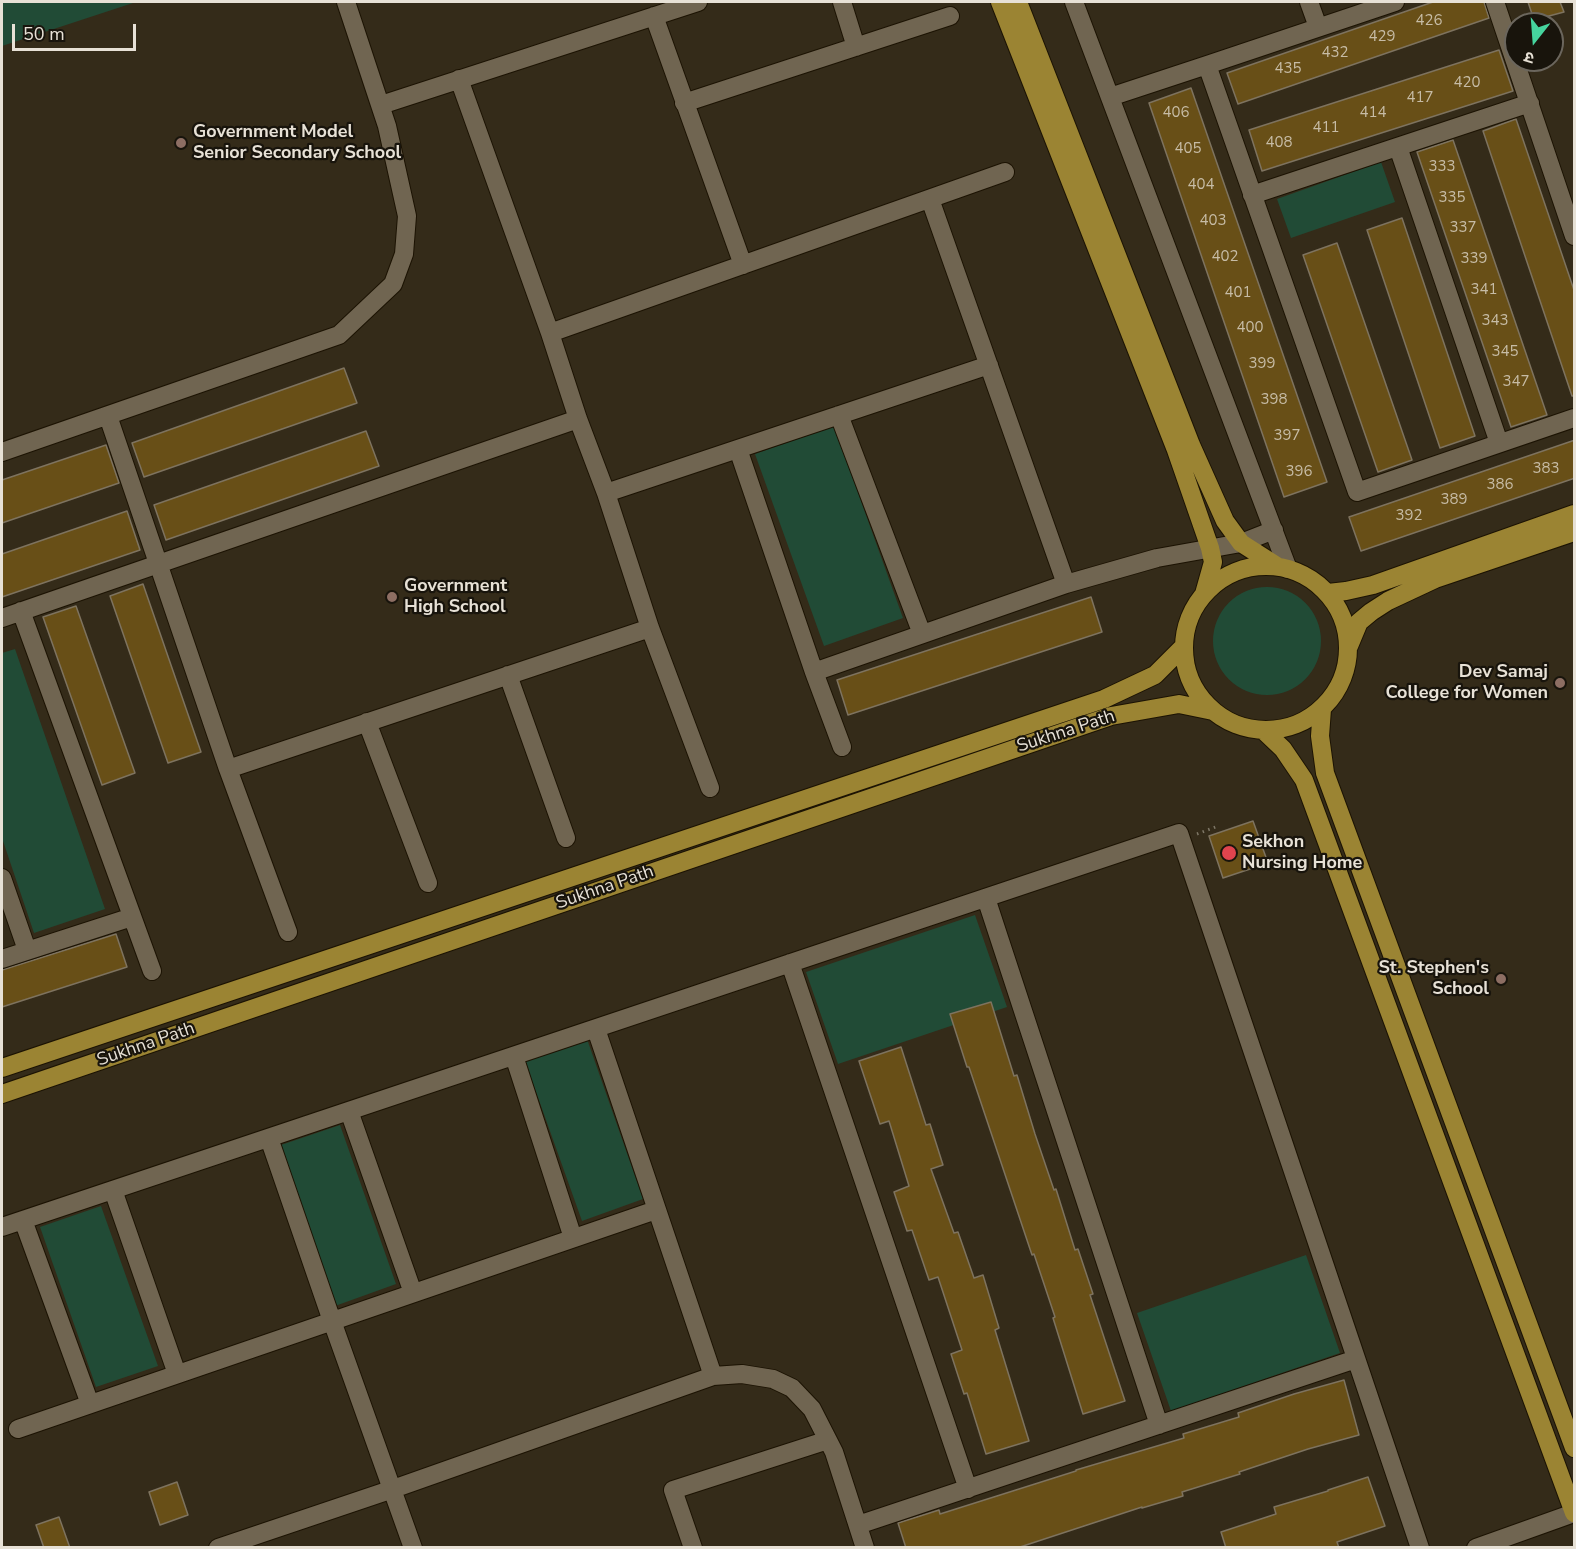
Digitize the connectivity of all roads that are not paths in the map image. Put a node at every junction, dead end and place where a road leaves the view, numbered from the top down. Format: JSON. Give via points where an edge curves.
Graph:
{"nodes":[{"id":1,"x":346,"y":2,"type":"edge"},
{"id":2,"x":698,"y":2,"type":"edge"},
{"id":3,"x":842,"y":2,"type":"edge"},
{"id":4,"x":1000,"y":2,"type":"edge"},
{"id":5,"x":1018,"y":2,"type":"edge"},
{"id":6,"x":1074,"y":2,"type":"edge"},
{"id":7,"x":1309,"y":2,"type":"edge"},
{"id":8,"x":1395,"y":2,"type":"edge"},
{"id":9,"x":1496,"y":2,"type":"edge"},
{"id":10,"x":654,"y":16,"type":"junction"},
{"id":11,"x":950,"y":16,"type":"dead end"},
{"id":12,"x":1318,"y":27,"type":"junction"},
{"id":13,"x":856,"y":47,"type":"junction"},
{"id":14,"x":1207,"y":65,"type":"junction"},
{"id":15,"x":459,"y":80,"type":"junction"},
{"id":16,"x":1110,"y":97,"type":"junction"},
{"id":17,"x":684,"y":103,"type":"junction"},
{"id":18,"x":1530,"y":103,"type":"junction"},
{"id":19,"x":381,"y":105,"type":"junction"},
{"id":20,"x":1398,"y":147,"type":"junction"},
{"id":21,"x":1005,"y":172,"type":"dead end"},
{"id":22,"x":1252,"y":195,"type":"junction"},
{"id":23,"x":930,"y":199,"type":"junction"},
{"id":24,"x":1575,"y":236,"type":"edge"},
{"id":25,"x":743,"y":265,"type":"junction"},
{"id":26,"x":550,"y":333,"type":"junction"},
{"id":27,"x":989,"y":365,"type":"junction"},
{"id":28,"x":839,"y":415,"type":"junction"},
{"id":29,"x":108,"y":416,"type":"junction"},
{"id":30,"x":1575,"y":418,"type":"edge"},
{"id":31,"x":578,"y":419,"type":"junction"},
{"id":32,"x":1499,"y":443,"type":"junction"},
{"id":33,"x":738,"y":449,"type":"junction"},
{"id":34,"x":2,"y":453,"type":"edge"},
{"id":35,"x":606,"y":493,"type":"junction"},
{"id":36,"x":1575,"y":514,"type":"edge"},
{"id":37,"x":1274,"y":530,"type":"junction"},
{"id":38,"x":1575,"y":532,"type":"edge"},
{"id":39,"x":1241,"y":543,"type":"junction"},
{"id":40,"x":1210,"y":548,"type":"junction"},
{"id":41,"x":158,"y":564,"type":"junction"},
{"id":42,"x":1282,"y":567,"type":"junction"},
{"id":43,"x":1066,"y":584,"type":"junction"},
{"id":44,"x":1328,"y":593,"type":"junction"},
{"id":45,"x":1204,"y":594,"type":"junction"},
{"id":46,"x":21,"y":611,"type":"junction"},
{"id":47,"x":2,"y":618,"type":"edge"},
{"id":48,"x":650,"y":628,"type":"junction"},
{"id":49,"x":922,"y":634,"type":"junction"},
{"id":50,"x":1184,"y":646,"type":"junction"},
{"id":51,"x":1349,"y":646,"type":"junction"},
{"id":52,"x":814,"y":672,"type":"junction"},
{"id":53,"x":508,"y":675,"type":"junction"},
{"id":54,"x":1322,"y":709,"type":"junction"},
{"id":55,"x":1213,"y":711,"type":"junction"},
{"id":56,"x":367,"y":722,"type":"junction"},
{"id":57,"x":1263,"y":730,"type":"junction"},
{"id":58,"x":842,"y":747,"type":"dead end"},
{"id":59,"x":228,"y":769,"type":"junction"},
{"id":60,"x":710,"y":788,"type":"dead end"},
{"id":61,"x":566,"y":838,"type":"dead end"},
{"id":62,"x":2,"y":878,"type":"edge"},
{"id":63,"x":428,"y":883,"type":"dead end"},
{"id":64,"x":986,"y":898,"type":"junction"},
{"id":65,"x":132,"y":917,"type":"junction"},
{"id":66,"x":288,"y":932,"type":"dead end"},
{"id":67,"x":27,"y":950,"type":"junction"},
{"id":68,"x":2,"y":959,"type":"edge"},
{"id":69,"x":790,"y":963,"type":"junction"},
{"id":70,"x":152,"y":971,"type":"dead end"},
{"id":71,"x":596,"y":1029,"type":"junction"},
{"id":72,"x":514,"y":1056,"type":"junction"},
{"id":73,"x":2,"y":1068,"type":"edge"},
{"id":74,"x":2,"y":1095,"type":"edge"},
{"id":75,"x":349,"y":1111,"type":"junction"},
{"id":76,"x":269,"y":1138,"type":"junction"},
{"id":77,"x":113,"y":1190,"type":"junction"},
{"id":78,"x":656,"y":1210,"type":"junction"},
{"id":79,"x":23,"y":1220,"type":"junction"},
{"id":80,"x":2,"y":1227,"type":"edge"},
{"id":81,"x":573,"y":1238,"type":"junction"},
{"id":82,"x":413,"y":1293,"type":"junction"},
{"id":83,"x":332,"y":1321,"type":"junction"},
{"id":84,"x":1356,"y":1359,"type":"junction"},
{"id":85,"x":177,"y":1374,"type":"junction"},
{"id":86,"x":713,"y":1376,"type":"junction"},
{"id":87,"x":90,"y":1404,"type":"junction"},
{"id":88,"x":1159,"y":1425,"type":"junction"},
{"id":89,"x":18,"y":1429,"type":"dead end"},
{"id":90,"x":828,"y":1440,"type":"junction"},
{"id":91,"x":1575,"y":1448,"type":"edge"},
{"id":92,"x":393,"y":1489,"type":"junction"},
{"id":93,"x":968,"y":1489,"type":"junction"},
{"id":94,"x":1574,"y":1513,"type":"edge"},
{"id":95,"x":858,"y":1526,"type":"junction"},
{"id":96,"x":260,"y":1541,"type":"edge"},
{"id":97,"x":218,"y":1548,"type":"edge"},
{"id":98,"x":413,"y":1548,"type":"edge"},
{"id":99,"x":693,"y":1548,"type":"edge"},
{"id":100,"x":865,"y":1548,"type":"edge"},
{"id":101,"x":1420,"y":1548,"type":"edge"},
{"id":102,"x":1476,"y":1548,"type":"edge"}],
"edges":[{"from":1,"to":19,"type":"street"},
{"from":2,"to":10,"type":"street"},
{"from":3,"to":13,"type":"street"},
{"from":4,"to":40,"type":"main road","via":[[1176,450]]},
{"from":5,"to":39,"type":"main road","via":[[1191,445],[1225,521]]},
{"from":6,"to":16,"type":"street"},
{"from":7,"to":12,"type":"street"},
{"from":8,"to":12,"type":"street"},
{"from":9,"to":18,"type":"street"},
{"from":10,"to":15,"type":"street"},
{"from":10,"to":17,"type":"street"},
{"from":11,"to":13,"type":"street"},
{"from":12,"to":14,"type":"street"},
{"from":13,"to":17,"type":"street"},
{"from":14,"to":16,"type":"street"},
{"from":14,"to":22,"type":"street"},
{"from":15,"to":19,"type":"street"},
{"from":15,"to":26,"type":"street"},
{"from":16,"to":37,"type":"street"},
{"from":17,"to":25,"type":"street"},
{"from":18,"to":20,"type":"street"},
{"from":18,"to":24,"type":"street"},
{"from":19,"to":29,"type":"street","via":[[407,216],[404,254],[393,284],[339,335]]},
{"from":20,"to":22,"type":"street"},
{"from":20,"to":32,"type":"street"},
{"from":21,"to":23,"type":"street"},
{"from":22,"to":32,"type":"street","via":[[1357,492]]},
{"from":23,"to":25,"type":"street"},
{"from":23,"to":27,"type":"street"},
{"from":25,"to":26,"type":"street"},
{"from":26,"to":31,"type":"street"},
{"from":27,"to":28,"type":"street"},
{"from":27,"to":43,"type":"street"},
{"from":28,"to":33,"type":"street"},
{"from":28,"to":49,"type":"street"},
{"from":29,"to":34,"type":"street"},
{"from":29,"to":41,"type":"street"},
{"from":30,"to":32,"type":"street"},
{"from":31,"to":35,"type":"street"},
{"from":31,"to":41,"type":"street"},
{"from":33,"to":35,"type":"street"},
{"from":33,"to":52,"type":"street"},
{"from":35,"to":48,"type":"street"},
{"from":36,"to":44,"type":"main road","via":[[1373,585]]},
{"from":37,"to":39,"type":"street"},
{"from":37,"to":42,"type":"street"},
{"from":38,"to":51,"type":"main road","via":[[1435,579],[1388,601],[1359,622]]},
{"from":39,"to":40,"type":"street"},
{"from":39,"to":42,"type":"main road"},
{"from":40,"to":43,"type":"street","via":[[1157,558]]},
{"from":40,"to":45,"type":"main road","via":[[1213,562]]},
{"from":41,"to":46,"type":"street"},
{"from":41,"to":59,"type":"street"},
{"from":42,"to":44,"type":"main road","via":[[1310,578]]},
{"from":42,"to":45,"type":"main road","via":[[1257,566],[1237,571]]},
{"from":43,"to":49,"type":"street"},
{"from":44,"to":51,"type":"main road","via":[[1343,618]]},
{"from":45,"to":50,"type":"main road","via":[[1186,627]]},
{"from":46,"to":47,"type":"street"},
{"from":46,"to":65,"type":"street"},
{"from":48,"to":53,"type":"street"},
{"from":48,"to":60,"type":"street"},
{"from":49,"to":52,"type":"street"},
{"from":50,"to":55,"type":"main road","via":[[1191,681]]},
{"from":50,"to":73,"type":"main road","name":"Sukhna Path","via":[[1155,675],[1104,699]]},
{"from":51,"to":54,"type":"main road","via":[[1342,680]]},
{"from":52,"to":58,"type":"street"},
{"from":53,"to":56,"type":"street"},
{"from":53,"to":61,"type":"street"},
{"from":54,"to":57,"type":"main road","via":[[1295,725]]},
{"from":54,"to":91,"type":"main road","via":[[1320,736],[1325,772]]},
{"from":55,"to":57,"type":"main road","via":[[1236,724]]},
{"from":55,"to":74,"type":"main road","name":"Sukhna Path","via":[[1179,704],[1111,716]]},
{"from":56,"to":59,"type":"street"},
{"from":56,"to":63,"type":"street"},
{"from":57,"to":94,"type":"main road","via":[[1283,749],[1304,780]]},
{"from":59,"to":66,"type":"street"},
{"from":62,"to":67,"type":"street"},
{"from":64,"to":69,"type":"street"},
{"from":64,"to":84,"type":"street","via":[[1179,833]]},
{"from":64,"to":88,"type":"street"},
{"from":65,"to":67,"type":"street"},
{"from":65,"to":70,"type":"street"},
{"from":67,"to":68,"type":"street"},
{"from":69,"to":71,"type":"street"},
{"from":69,"to":93,"type":"street"},
{"from":71,"to":72,"type":"street"},
{"from":71,"to":78,"type":"street"},
{"from":72,"to":75,"type":"street"},
{"from":72,"to":81,"type":"street"},
{"from":75,"to":76,"type":"street"},
{"from":75,"to":82,"type":"street"},
{"from":76,"to":77,"type":"street"},
{"from":76,"to":83,"type":"street"},
{"from":77,"to":79,"type":"street"},
{"from":77,"to":85,"type":"street"},
{"from":78,"to":81,"type":"street"},
{"from":78,"to":86,"type":"street"},
{"from":79,"to":80,"type":"street"},
{"from":79,"to":87,"type":"street"},
{"from":81,"to":82,"type":"street"},
{"from":82,"to":83,"type":"street"},
{"from":83,"to":85,"type":"street"},
{"from":83,"to":92,"type":"street"},
{"from":84,"to":88,"type":"street"},
{"from":84,"to":101,"type":"street"},
{"from":85,"to":87,"type":"street"},
{"from":86,"to":90,"type":"street","via":[[742,1374],[773,1379],[792,1388],[812,1409]]},
{"from":86,"to":92,"type":"street"},
{"from":87,"to":89,"type":"street"},
{"from":88,"to":93,"type":"street"},
{"from":90,"to":95,"type":"street"},
{"from":90,"to":99,"type":"street","via":[[673,1490]]},
{"from":92,"to":96,"type":"street"},
{"from":92,"to":98,"type":"street"},
{"from":93,"to":95,"type":"street"},
{"from":94,"to":102,"type":"street"},
{"from":95,"to":100,"type":"street"},
{"from":96,"to":97,"type":"street"}]}
